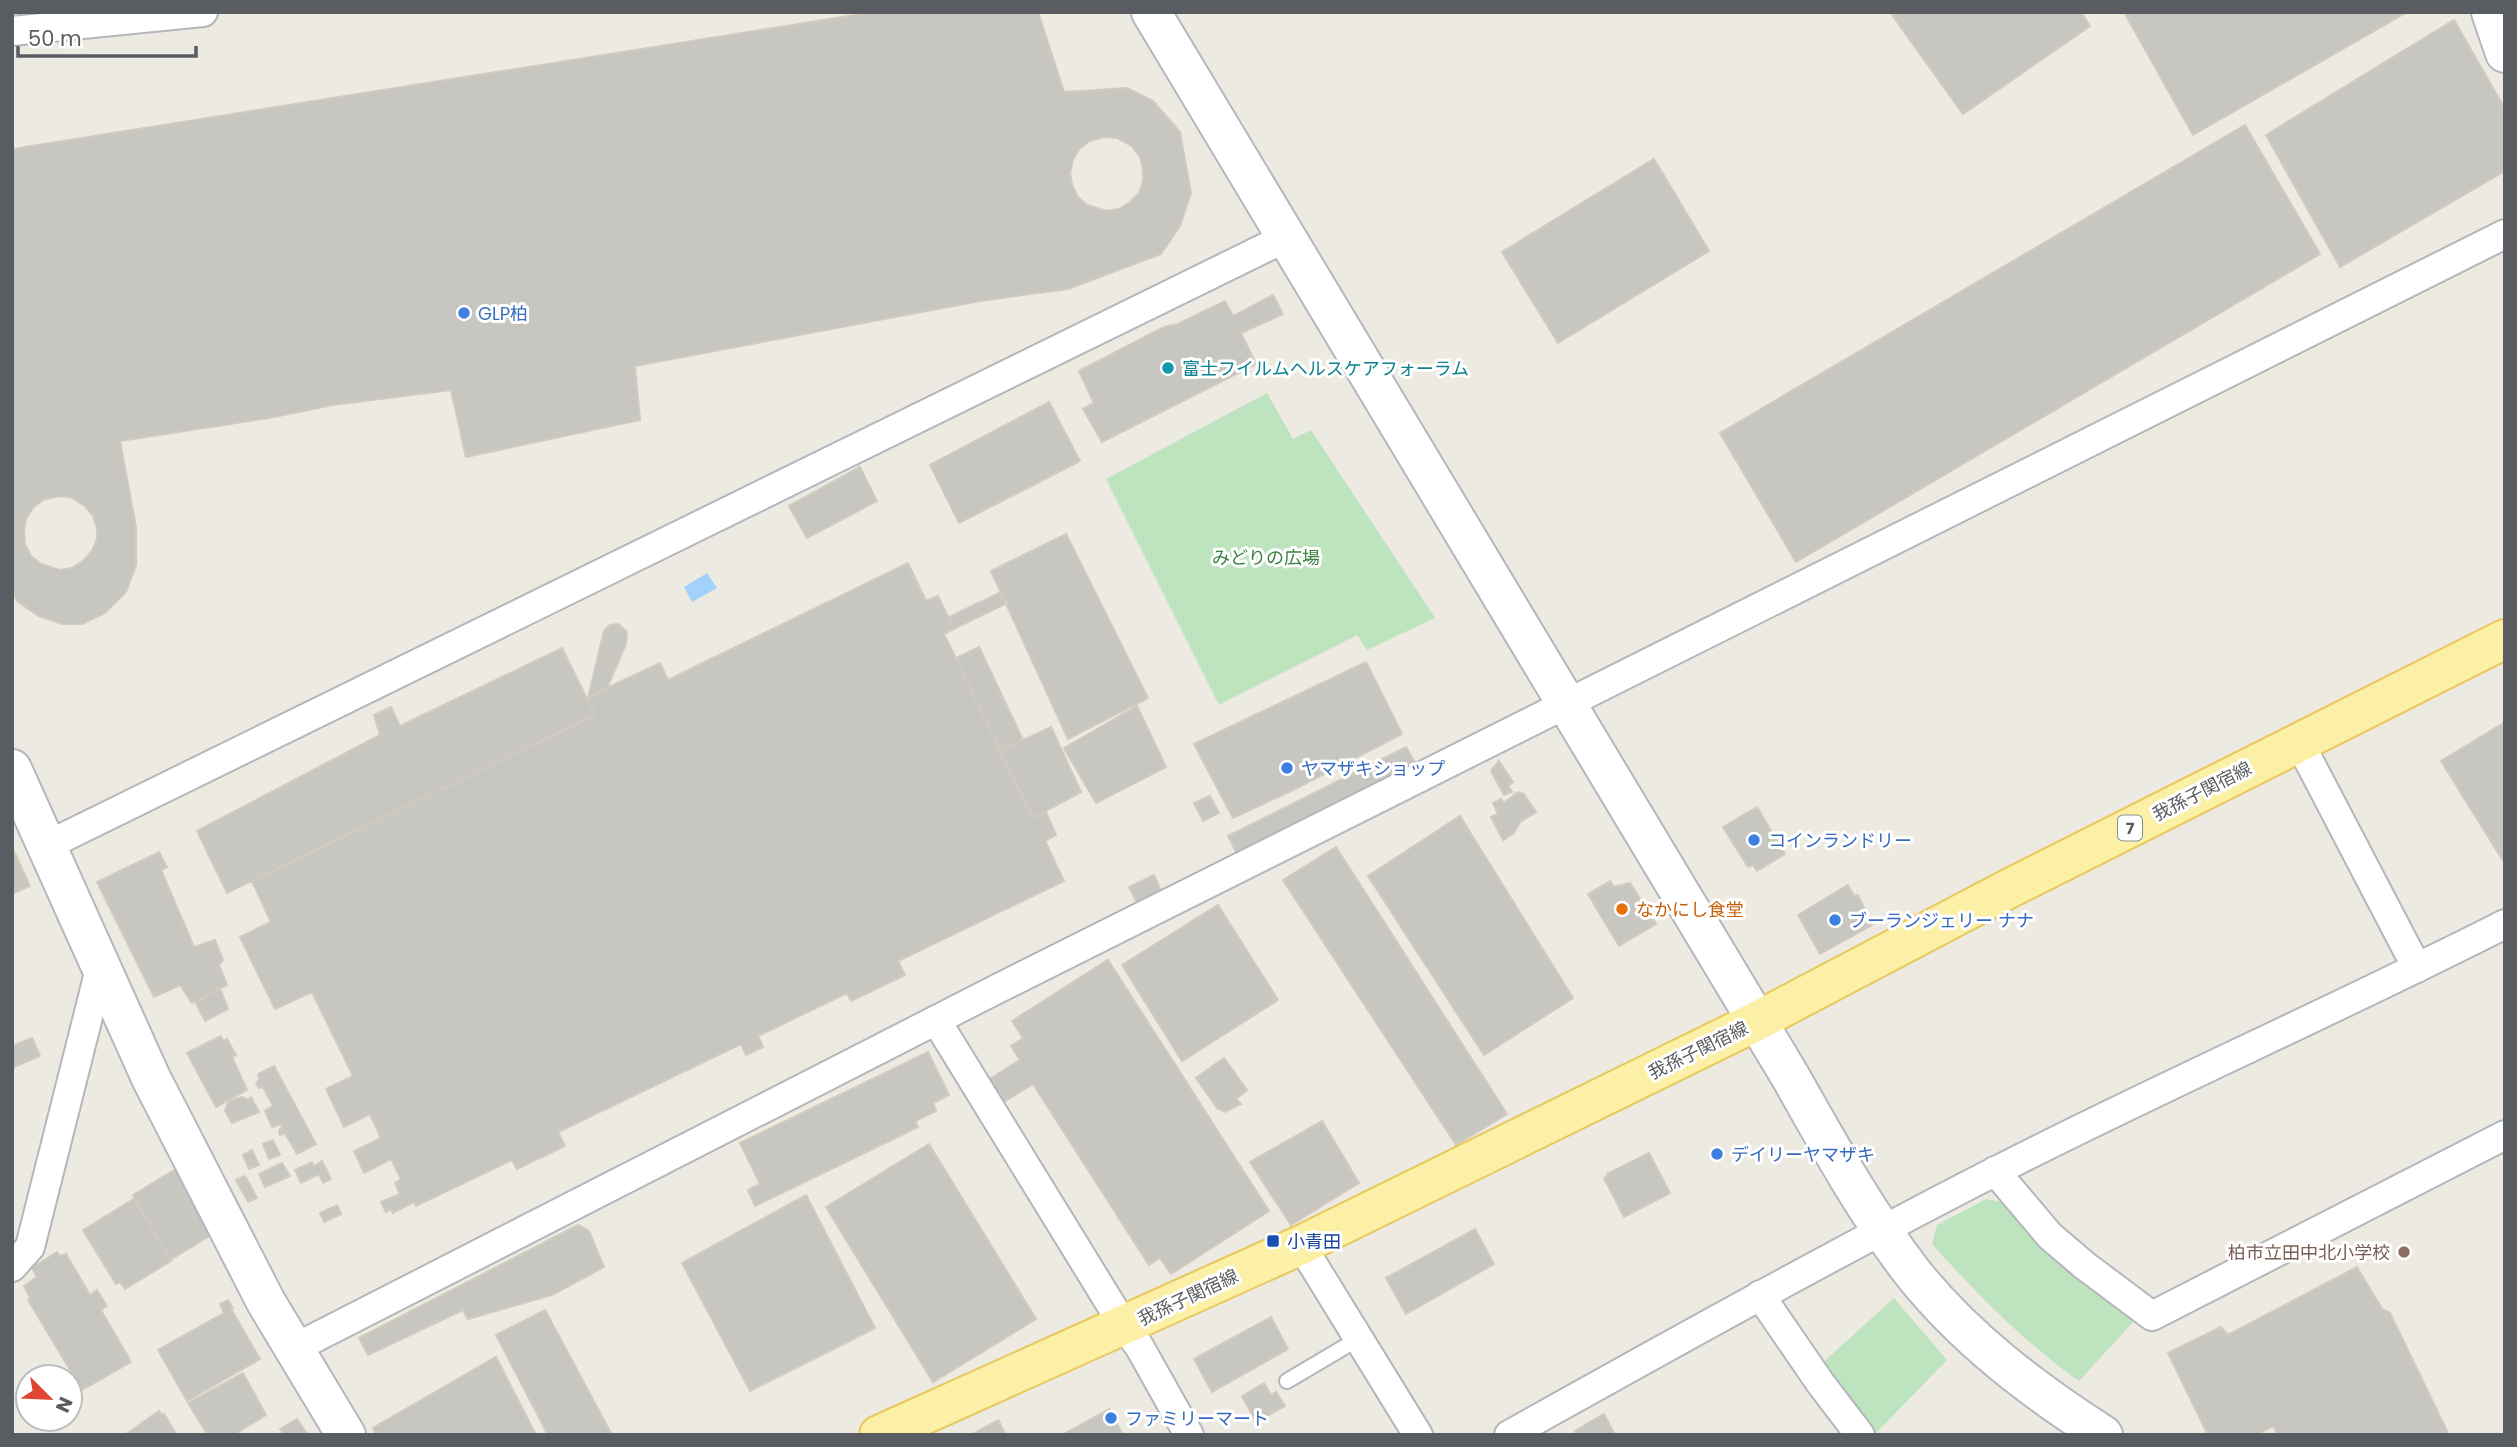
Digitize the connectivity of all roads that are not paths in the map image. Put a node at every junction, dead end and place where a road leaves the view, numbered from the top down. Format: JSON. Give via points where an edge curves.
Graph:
{"nodes":[{"id":1,"x":203,"y":12,"type":"edge"},
{"id":2,"x":1151,"y":12,"type":"edge"},
{"id":3,"x":2491,"y":12,"type":"edge"},
{"id":4,"x":12,"y":30,"type":"edge"},
{"id":5,"x":2505,"y":54,"type":"edge"},
{"id":6,"x":2505,"y":234,"type":"edge"},
{"id":7,"x":1285,"y":238,"type":"junction"},
{"id":8,"x":2505,"y":639,"type":"edge"},
{"id":9,"x":1565,"y":705,"type":"junction"},
{"id":10,"x":2299,"y":742,"type":"junction"},
{"id":11,"x":12,"y":769,"type":"edge"},
{"id":12,"x":47,"y":846,"type":"junction"},
{"id":13,"x":2505,"y":923,"type":"edge"},
{"id":14,"x":101,"y":965,"type":"junction"},
{"id":15,"x":2417,"y":968,"type":"junction"},
{"id":16,"x":936,"y":1020,"type":"junction"},
{"id":17,"x":1757,"y":1021,"type":"junction"},
{"id":18,"x":2505,"y":1135,"type":"edge"},
{"id":19,"x":1995,"y":1171,"type":"junction"},
{"id":20,"x":1883,"y":1231,"type":"junction"},
{"id":21,"x":1301,"y":1245,"type":"junction"},
{"id":22,"x":12,"y":1268,"type":"edge"},
{"id":23,"x":1760,"y":1295,"type":"junction"},
{"id":24,"x":1124,"y":1326,"type":"junction"},
{"id":25,"x":1358,"y":1339,"type":"junction"},
{"id":26,"x":293,"y":1349,"type":"junction"},
{"id":27,"x":1287,"y":1381,"type":"dead end"},
{"id":28,"x":346,"y":1435,"type":"edge"},
{"id":29,"x":878,"y":1435,"type":"edge"},
{"id":30,"x":1189,"y":1435,"type":"edge"},
{"id":31,"x":1418,"y":1435,"type":"edge"},
{"id":32,"x":1509,"y":1435,"type":"edge"},
{"id":33,"x":1860,"y":1435,"type":"edge"},
{"id":34,"x":2103,"y":1435,"type":"edge"}],
"edges":[{"from":1,"to":4,"type":"street"},
{"from":2,"to":7,"type":"street"},
{"from":3,"to":5,"type":"street"},
{"from":6,"to":9,"type":"street"},
{"from":7,"to":9,"type":"street"},
{"from":7,"to":12,"type":"street"},
{"from":8,"to":10,"type":"main road","name":"我孫子関宿線","number":"7"},
{"from":9,"to":16,"type":"street"},
{"from":9,"to":17,"type":"street"},
{"from":10,"to":15,"type":"street"},
{"from":10,"to":17,"type":"main road","name":"我孫子関宿線","number":"7"},
{"from":11,"to":12,"type":"street"},
{"from":12,"to":14,"type":"street"},
{"from":13,"to":15,"type":"street"},
{"from":14,"to":22,"type":"street","via":[[30,1247]]},
{"from":14,"to":26,"type":"street","via":[[157,1091]]},
{"from":15,"to":19,"type":"street"},
{"from":16,"to":24,"type":"street"},
{"from":16,"to":26,"type":"street"},
{"from":17,"to":20,"type":"street"},
{"from":17,"to":21,"type":"main road","name":"我孫子関宿線","number":"7"},
{"from":18,"to":19,"type":"street","via":[[2152,1316],[2050,1236]]},
{"from":19,"to":20,"type":"street"},
{"from":20,"to":23,"type":"street"},
{"from":20,"to":34,"type":"street","via":[[1913,1273],[1988,1351]]},
{"from":21,"to":24,"type":"main road","name":"我孫子関宿線","number":"7"},
{"from":21,"to":25,"type":"street"},
{"from":23,"to":32,"type":"street"},
{"from":23,"to":33,"type":"street"},
{"from":24,"to":29,"type":"main road","name":"我孫子関宿線","number":"7"},
{"from":24,"to":30,"type":"street"},
{"from":25,"to":27,"type":"lane"},
{"from":25,"to":31,"type":"street"},
{"from":26,"to":28,"type":"street"}]}
